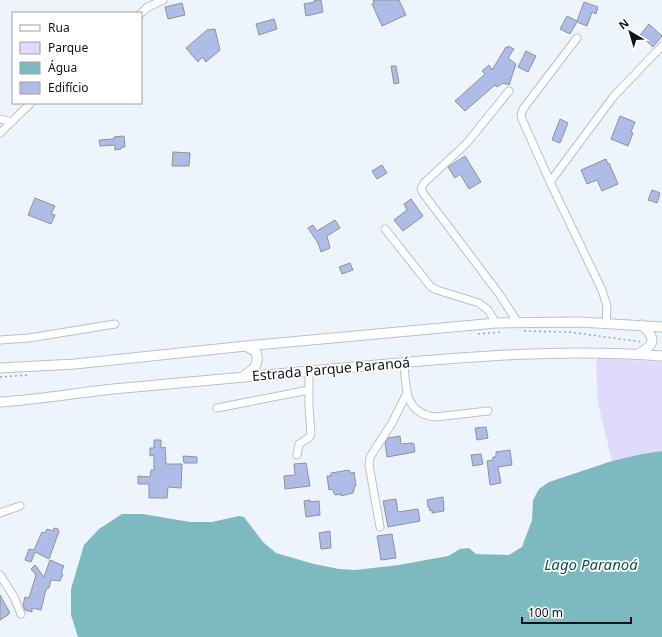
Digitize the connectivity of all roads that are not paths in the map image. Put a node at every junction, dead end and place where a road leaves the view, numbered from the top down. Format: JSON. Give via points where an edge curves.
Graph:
{"nodes":[{"id":1,"x":163,"y":0,"type":"edge"},
{"id":2,"x":142,"y":12,"type":"edge"},
{"id":3,"x":577,"y":38,"type":"dead end"},
{"id":4,"x":662,"y":46,"type":"edge"},
{"id":5,"x":509,"y":91,"type":"dead end"},
{"id":6,"x":30,"y":104,"type":"edge"},
{"id":7,"x":0,"y":119,"type":"edge"},
{"id":8,"x":12,"y":122,"type":"junction"},
{"id":9,"x":0,"y":133,"type":"edge"},
{"id":10,"x":550,"y":182,"type":"junction"},
{"id":11,"x":385,"y":229,"type":"dead end"},
{"id":12,"x":496,"y":323,"type":"junction"},
{"id":13,"x":115,"y":324,"type":"dead end"},
{"id":14,"x":606,"y":324,"type":"junction"},
{"id":15,"x":642,"y":326,"type":"junction"},
{"id":16,"x":520,"y":327,"type":"junction"},
{"id":17,"x":662,"y":327,"type":"edge"},
{"id":18,"x":0,"y":340,"type":"edge"},
{"id":19,"x":246,"y":346,"type":"junction"},
{"id":20,"x":638,"y":354,"type":"junction"},
{"id":21,"x":662,"y":356,"type":"edge"},
{"id":22,"x":404,"y":363,"type":"junction"},
{"id":23,"x":0,"y":368,"type":"edge"},
{"id":24,"x":309,"y":371,"type":"junction"},
{"id":25,"x":244,"y":376,"type":"junction"},
{"id":26,"x":309,"y":390,"type":"junction"},
{"id":27,"x":407,"y":394,"type":"junction"},
{"id":28,"x":0,"y":402,"type":"edge"},
{"id":29,"x":217,"y":408,"type":"dead end"},
{"id":30,"x":488,"y":410,"type":"dead end"},
{"id":31,"x":296,"y":455,"type":"dead end"},
{"id":32,"x":20,"y":506,"type":"dead end"},
{"id":33,"x":0,"y":513,"type":"edge"},
{"id":34,"x":380,"y":527,"type":"dead end"},
{"id":35,"x":0,"y":575,"type":"edge"},
{"id":36,"x":21,"y":614,"type":"dead end"}],
"edges":[{"from":1,"to":2,"type":"street"},
{"from":3,"to":10,"type":"street","via":[[521,115]]},
{"from":4,"to":10,"type":"street","via":[[614,96]]},
{"from":5,"to":16,"type":"street","via":[[466,144],[424,182],[421,189],[500,295]]},
{"from":6,"to":8,"type":"street"},
{"from":7,"to":8,"type":"street"},
{"from":8,"to":9,"type":"street"},
{"from":10,"to":14,"type":"street","via":[[602,290],[607,306]]},
{"from":11,"to":12,"type":"street","via":[[431,286],[479,303],[488,310]]},
{"from":12,"to":16,"type":"main road"},
{"from":12,"to":19,"type":"main road"},
{"from":13,"to":18,"type":"street","via":[[29,338]]},
{"from":14,"to":15,"type":"main road"},
{"from":14,"to":16,"type":"main road","via":[[580,322]]},
{"from":15,"to":17,"type":"main road"},
{"from":15,"to":20,"type":"main road","via":[[651,335],[652,343],[648,349]]},
{"from":19,"to":23,"type":"main road","via":[[75,364]]},
{"from":19,"to":25,"type":"main road","via":[[256,352],[258,358],[253,370]]},
{"from":20,"to":21,"type":"main road","name":"Estrada Parque Paranoá"},
{"from":20,"to":22,"type":"main road","name":"Estrada Parque Paranoá","via":[[512,354]]},
{"from":22,"to":24,"type":"main road","name":"Estrada Parque Paranoá"},
{"from":22,"to":27,"type":"street"},
{"from":24,"to":25,"type":"main road","name":"Estrada Parque Paranoá"},
{"from":24,"to":26,"type":"street"},
{"from":25,"to":28,"type":"main road","name":"Estrada Parque Paranoá"},
{"from":26,"to":29,"type":"street"},
{"from":26,"to":31,"type":"street","via":[[311,436],[299,444]]},
{"from":27,"to":30,"type":"street","via":[[415,408],[428,416]]},
{"from":27,"to":34,"type":"street","via":[[392,424],[370,456],[369,465]]},
{"from":32,"to":33,"type":"street"},
{"from":35,"to":36,"type":"street"}]}
